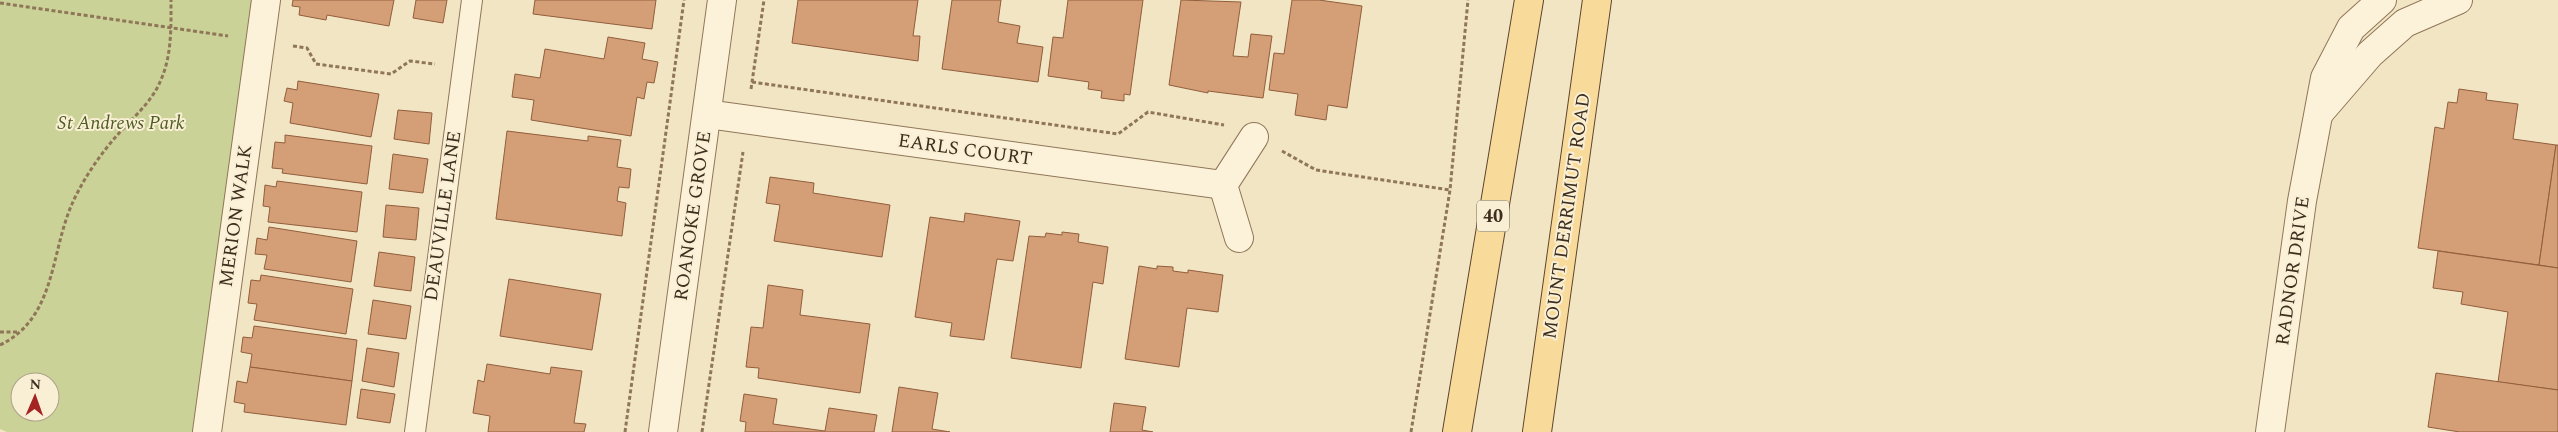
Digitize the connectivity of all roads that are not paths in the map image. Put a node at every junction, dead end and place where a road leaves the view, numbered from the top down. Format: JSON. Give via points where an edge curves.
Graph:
{"nodes":[{"id":1,"x":266,"y":0,"type":"edge"},
{"id":2,"x":472,"y":0,"type":"edge"},
{"id":3,"x":722,"y":0,"type":"edge"},
{"id":4,"x":1529,"y":0,"type":"edge"},
{"id":5,"x":1597,"y":0,"type":"edge"},
{"id":6,"x":2382,"y":0,"type":"edge"},
{"id":7,"x":2458,"y":0,"type":"edge"},
{"id":8,"x":2320,"y":112,"type":"junction"},
{"id":9,"x":707,"y":114,"type":"junction"},
{"id":10,"x":1254,"y":137,"type":"road end"},
{"id":11,"x":1223,"y":185,"type":"junction"},
{"id":12,"x":1239,"y":238,"type":"dead end"},
{"id":13,"x":207,"y":432,"type":"edge"},
{"id":14,"x":415,"y":432,"type":"edge"},
{"id":15,"x":662,"y":432,"type":"edge"},
{"id":16,"x":1457,"y":432,"type":"edge"},
{"id":17,"x":1537,"y":432,"type":"edge"},
{"id":18,"x":2270,"y":432,"type":"edge"}],
"edges":[{"from":1,"to":13,"type":"street","name":"MERION WALK"},
{"from":2,"to":14,"type":"lane","name":"DEAUVILLE LANE"},
{"from":3,"to":9,"type":"street","name":"ROANOKE GROVE"},
{"from":4,"to":16,"type":"main road","number":"40"},
{"from":5,"to":17,"type":"main road","name":"MOUNT DERRIMUT ROAD"},
{"from":6,"to":8,"type":"street","name":"RADNOR DRIVE","via":[[2352,28],[2325,78]]},
{"from":7,"to":8,"type":"street","name":"RADNOR DRIVE","via":[[2405,23],[2370,54]]},
{"from":8,"to":18,"type":"street","name":"RADNOR DRIVE","via":[[2302,201]]},
{"from":9,"to":11,"type":"street","name":"EARLS COURT"},
{"from":9,"to":15,"type":"street","name":"ROANOKE GROVE"},
{"from":10,"to":11,"type":"street"},
{"from":11,"to":12,"type":"street"}]}
